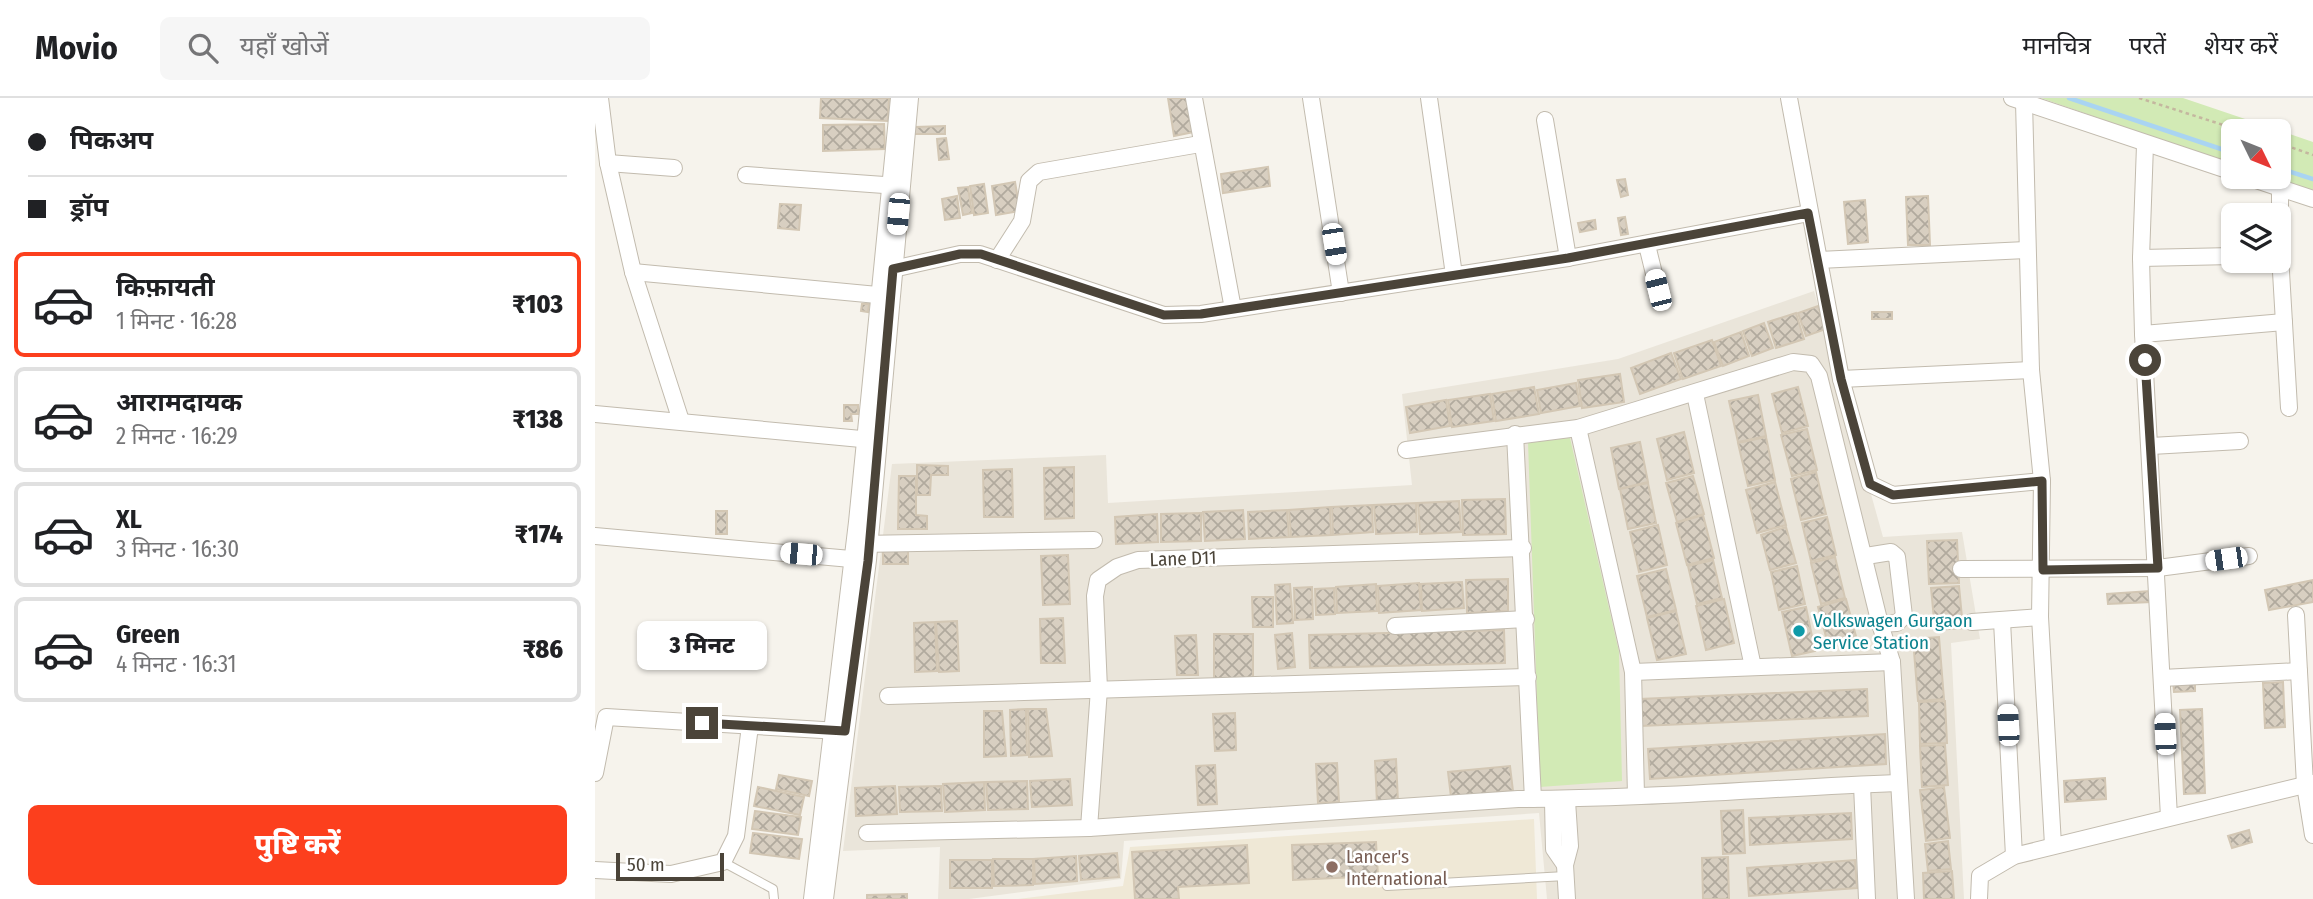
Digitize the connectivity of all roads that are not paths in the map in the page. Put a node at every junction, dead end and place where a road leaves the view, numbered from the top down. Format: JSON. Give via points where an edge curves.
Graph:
{"nodes":[{"id":1,"x":600,"y":98,"type":"edge"},
{"id":2,"x":898,"y":98,"type":"edge"},
{"id":3,"x":911,"y":98,"type":"edge"},
{"id":4,"x":1194,"y":98,"type":"edge"},
{"id":5,"x":1311,"y":98,"type":"edge"},
{"id":6,"x":1430,"y":98,"type":"edge"},
{"id":7,"x":1789,"y":98,"type":"edge"},
{"id":8,"x":2018,"y":100,"type":"edge"},
{"id":9,"x":1545,"y":120,"type":"dead end"},
{"id":10,"x":1201,"y":144,"type":"junction"},
{"id":11,"x":2145,"y":145,"type":"junction"},
{"id":12,"x":608,"y":163,"type":"junction"},
{"id":13,"x":674,"y":168,"type":"dead end"},
{"id":14,"x":2221,"y":169,"type":"edge"},
{"id":15,"x":746,"y":175,"type":"dead end"},
{"id":16,"x":895,"y":186,"type":"junction"},
{"id":17,"x":2286,"y":189,"type":"edge"},
{"id":18,"x":2313,"y":199,"type":"edge"},
{"id":19,"x":1808,"y":213,"type":"junction"},
{"id":20,"x":1647,"y":245,"type":"junction"},
{"id":21,"x":2026,"y":250,"type":"junction"},
{"id":22,"x":2221,"y":256,"type":"edge"},
{"id":23,"x":1568,"y":258,"type":"junction"},
{"id":24,"x":2141,"y":258,"type":"junction"},
{"id":25,"x":997,"y":260,"type":"junction"},
{"id":26,"x":1819,"y":260,"type":"junction"},
{"id":27,"x":893,"y":269,"type":"junction"},
{"id":28,"x":633,"y":272,"type":"junction"},
{"id":29,"x":2280,"y":273,"type":"edge"},
{"id":30,"x":1454,"y":275,"type":"junction"},
{"id":31,"x":1658,"y":290,"type":"dead end"},
{"id":32,"x":1341,"y":293,"type":"junction"},
{"id":33,"x":884,"y":296,"type":"junction"},
{"id":34,"x":1233,"y":309,"type":"junction"},
{"id":35,"x":2284,"y":322,"type":"junction"},
{"id":36,"x":2143,"y":334,"type":"junction"},
{"id":37,"x":2031,"y":370,"type":"junction"},
{"id":38,"x":1841,"y":379,"type":"junction"},
{"id":39,"x":1695,"y":394,"type":"junction"},
{"id":40,"x":2290,"y":408,"type":"dead end"},
{"id":41,"x":595,"y":414,"type":"edge"},
{"id":42,"x":681,"y":421,"type":"junction"},
{"id":43,"x":1578,"y":428,"type":"junction"},
{"id":44,"x":1515,"y":434,"type":"junction"},
{"id":45,"x":871,"y":440,"type":"junction"},
{"id":46,"x":2240,"y":441,"type":"dead end"},
{"id":47,"x":2151,"y":446,"type":"junction"},
{"id":48,"x":1406,"y":450,"type":"dead end"},
{"id":49,"x":2042,"y":481,"type":"junction"},
{"id":50,"x":595,"y":536,"type":"edge"},
{"id":51,"x":1094,"y":540,"type":"dead end"},
{"id":52,"x":1523,"y":548,"type":"junction"},
{"id":53,"x":861,"y":552,"type":"junction"},
{"id":54,"x":1866,"y":556,"type":"junction"},
{"id":55,"x":2249,"y":556,"type":"dead end"},
{"id":56,"x":2158,"y":568,"type":"junction"},
{"id":57,"x":1961,"y":569,"type":"dead end"},
{"id":58,"x":2043,"y":570,"type":"junction"},
{"id":59,"x":2296,"y":615,"type":"dead end"},
{"id":60,"x":2040,"y":617,"type":"junction"},
{"id":61,"x":1526,"y":619,"type":"junction"},
{"id":62,"x":2003,"y":621,"type":"junction"},
{"id":63,"x":1972,"y":622,"type":"dead end"},
{"id":64,"x":1880,"y":624,"type":"junction"},
{"id":65,"x":1395,"y":626,"type":"dead end"},
{"id":66,"x":1892,"y":662,"type":"junction"},
{"id":67,"x":1753,"y":667,"type":"junction"},
{"id":68,"x":2299,"y":671,"type":"junction"},
{"id":69,"x":1633,"y":672,"type":"junction"},
{"id":70,"x":1528,"y":677,"type":"junction"},
{"id":71,"x":2162,"y":678,"type":"junction"},
{"id":72,"x":1099,"y":689,"type":"junction"},
{"id":73,"x":888,"y":696,"type":"dead end"},
{"id":74,"x":750,"y":726,"type":"junction"},
{"id":75,"x":838,"y":731,"type":"junction"},
{"id":76,"x":595,"y":773,"type":"edge"},
{"id":77,"x":1897,"y":783,"type":"junction"},
{"id":78,"x":2309,"y":784,"type":"edge"},
{"id":79,"x":1862,"y":785,"type":"junction"},
{"id":80,"x":1636,"y":794,"type":"junction"},
{"id":81,"x":1533,"y":799,"type":"junction"},
{"id":82,"x":1560,"y":801,"type":"junction"},
{"id":83,"x":2169,"y":817,"type":"junction"},
{"id":84,"x":1089,"y":828,"type":"junction"},
{"id":85,"x":867,"y":833,"type":"dead end"},
{"id":86,"x":2313,"y":835,"type":"edge"},
{"id":87,"x":2053,"y":845,"type":"junction"},
{"id":88,"x":2014,"y":856,"type":"junction"},
{"id":89,"x":723,"y":862,"type":"junction"},
{"id":90,"x":595,"y":870,"type":"edge"},
{"id":91,"x":1565,"y":870,"type":"junction"},
{"id":92,"x":1387,"y":886,"type":"dead end"},
{"id":93,"x":773,"y":899,"type":"edge"},
{"id":94,"x":813,"y":899,"type":"edge"},
{"id":95,"x":825,"y":899,"type":"edge"},
{"id":96,"x":1567,"y":899,"type":"edge"},
{"id":97,"x":1867,"y":899,"type":"edge"},
{"id":98,"x":1906,"y":899,"type":"edge"},
{"id":99,"x":1979,"y":899,"type":"edge"}],
"edges":[{"from":1,"to":12,"type":"street"},
{"from":2,"to":16,"type":"street"},
{"from":3,"to":16,"type":"street"},
{"from":4,"to":10,"type":"street"},
{"from":5,"to":32,"type":"street"},
{"from":6,"to":30,"type":"street"},
{"from":7,"to":19,"type":"street"},
{"from":8,"to":11,"type":"street"},
{"from":8,"to":21,"type":"street"},
{"from":9,"to":23,"type":"street"},
{"from":10,"to":25,"type":"street","via":[[1039,172],[1029,181],[1022,221]]},
{"from":10,"to":34,"type":"street"},
{"from":11,"to":14,"type":"street"},
{"from":11,"to":24,"type":"street"},
{"from":12,"to":13,"type":"street"},
{"from":12,"to":28,"type":"street"},
{"from":15,"to":16,"type":"street"},
{"from":16,"to":27,"type":"street"},
{"from":16,"to":33,"type":"street"},
{"from":17,"to":18,"type":"street"},
{"from":19,"to":20,"type":"street"},
{"from":19,"to":26,"type":"street"},
{"from":20,"to":23,"type":"street"},
{"from":20,"to":31,"type":"street"},
{"from":21,"to":26,"type":"street"},
{"from":21,"to":37,"type":"street"},
{"from":22,"to":24,"type":"street"},
{"from":23,"to":30,"type":"street"},
{"from":24,"to":36,"type":"street"},
{"from":25,"to":27,"type":"street","via":[[960,254]]},
{"from":25,"to":34,"type":"street","via":[[1164,315]]},
{"from":26,"to":38,"type":"street"},
{"from":27,"to":33,"type":"street"},
{"from":28,"to":33,"type":"street"},
{"from":28,"to":42,"type":"street"},
{"from":29,"to":35,"type":"street"},
{"from":30,"to":32,"type":"street"},
{"from":32,"to":34,"type":"street"},
{"from":33,"to":45,"type":"street"},
{"from":35,"to":36,"type":"street"},
{"from":35,"to":40,"type":"street"},
{"from":36,"to":47,"type":"street"},
{"from":37,"to":38,"type":"street"},
{"from":37,"to":49,"type":"street"},
{"from":38,"to":49,"type":"street","via":[[1870,484],[1882,492],[1893,495]]},
{"from":39,"to":43,"type":"street"},
{"from":39,"to":54,"type":"street","via":[[1793,362],[1811,364],[1819,376]]},
{"from":39,"to":67,"type":"street"},
{"from":41,"to":42,"type":"street"},
{"from":42,"to":45,"type":"street"},
{"from":43,"to":44,"type":"street"},
{"from":43,"to":69,"type":"street"},
{"from":44,"to":48,"type":"street"},
{"from":44,"to":52,"type":"street"},
{"from":45,"to":53,"type":"street"},
{"from":46,"to":47,"type":"street"},
{"from":47,"to":56,"type":"street"},
{"from":49,"to":58,"type":"street"},
{"from":50,"to":53,"type":"street"},
{"from":51,"to":53,"type":"street"},
{"from":52,"to":61,"type":"street"},
{"from":52,"to":72,"type":"street","name":"Lane D11","via":[[1138,559],[1098,580]]},
{"from":53,"to":75,"type":"street"},
{"from":54,"to":64,"type":"street"},
{"from":54,"to":64,"type":"street","via":[[1891,552],[1897,557],[1903,616],[1897,623]]},
{"from":55,"to":56,"type":"street"},
{"from":56,"to":58,"type":"street"},
{"from":56,"to":71,"type":"street"},
{"from":57,"to":58,"type":"street"},
{"from":58,"to":60,"type":"street"},
{"from":59,"to":68,"type":"street"},
{"from":60,"to":62,"type":"street"},
{"from":60,"to":87,"type":"street"},
{"from":61,"to":65,"type":"street"},
{"from":61,"to":70,"type":"street"},
{"from":62,"to":63,"type":"street"},
{"from":62,"to":88,"type":"street"},
{"from":64,"to":66,"type":"street"},
{"from":66,"to":67,"type":"street"},
{"from":66,"to":77,"type":"street"},
{"from":67,"to":69,"type":"street"},
{"from":68,"to":71,"type":"street"},
{"from":68,"to":78,"type":"street"},
{"from":69,"to":80,"type":"street"},
{"from":70,"to":72,"type":"street"},
{"from":70,"to":81,"type":"street"},
{"from":71,"to":83,"type":"street"},
{"from":72,"to":73,"type":"street"},
{"from":72,"to":84,"type":"street","name":"Lane D11"},
{"from":74,"to":75,"type":"street"},
{"from":74,"to":76,"type":"street","via":[[606,717]]},
{"from":74,"to":89,"type":"street","via":[[736,836]]},
{"from":75,"to":94,"type":"street"},
{"from":75,"to":95,"type":"street"},
{"from":77,"to":79,"type":"street"},
{"from":77,"to":98,"type":"street"},
{"from":78,"to":83,"type":"street"},
{"from":78,"to":86,"type":"street"},
{"from":79,"to":80,"type":"street"},
{"from":79,"to":97,"type":"street"},
{"from":80,"to":82,"type":"street"},
{"from":81,"to":82,"type":"street"},
{"from":81,"to":84,"type":"street"},
{"from":82,"to":91,"type":"street","via":[[1570,846]]},
{"from":83,"to":87,"type":"street"},
{"from":84,"to":85,"type":"street"},
{"from":87,"to":88,"type":"street"},
{"from":88,"to":99,"type":"street","via":[[1980,876]]},
{"from":89,"to":90,"type":"street","via":[[671,874]]},
{"from":89,"to":93,"type":"lane","via":[[773,889]]},
{"from":91,"to":92,"type":"lane"},
{"from":91,"to":96,"type":"street"}]}
